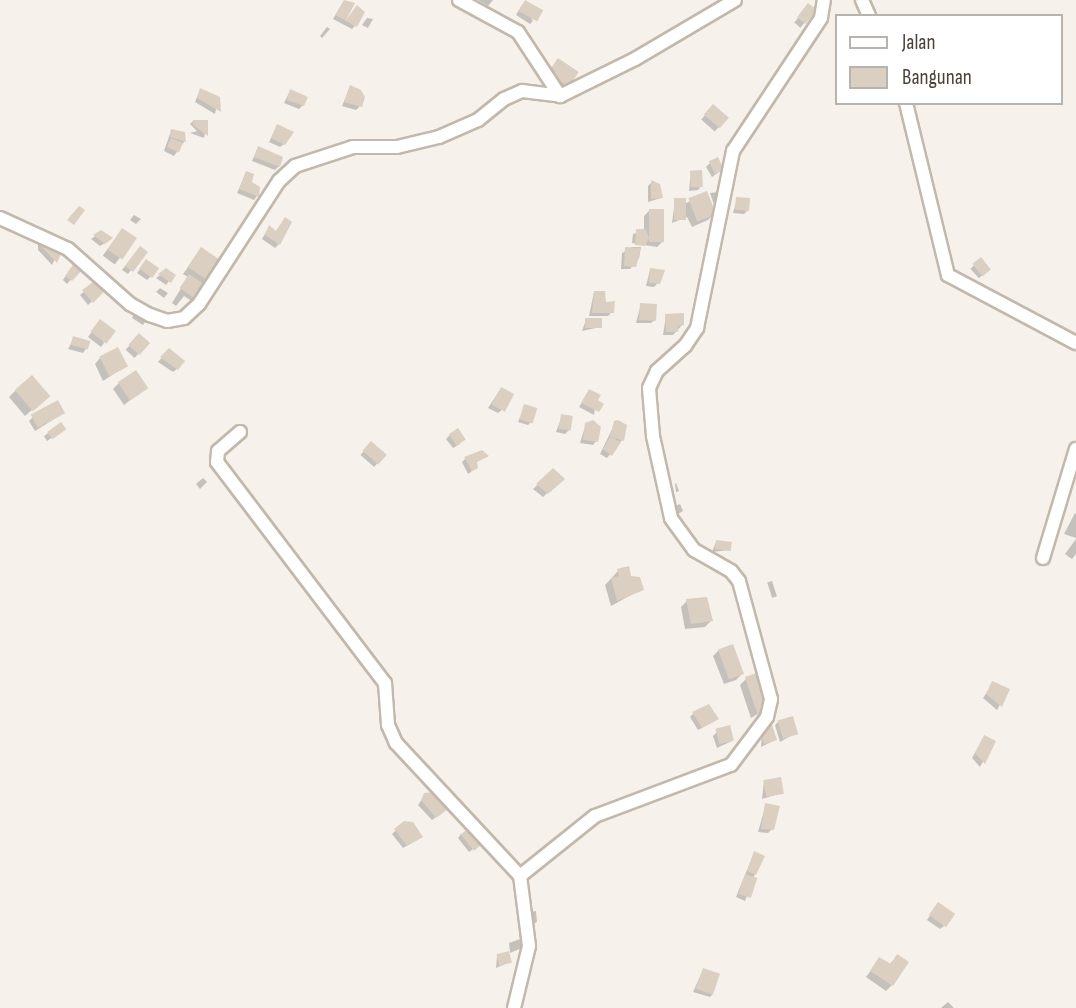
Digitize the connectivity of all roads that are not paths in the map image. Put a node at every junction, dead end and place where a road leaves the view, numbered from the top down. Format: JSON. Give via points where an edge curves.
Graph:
{"nodes":[{"id":1,"x":459,"y":0,"type":"edge"},
{"id":2,"x":735,"y":0,"type":"edge"},
{"id":3,"x":824,"y":0,"type":"edge"},
{"id":4,"x":560,"y":96,"type":"junction"},
{"id":5,"x":906,"y":105,"type":"edge"},
{"id":6,"x":0,"y":218,"type":"edge"},
{"id":7,"x":1076,"y":344,"type":"edge"},
{"id":8,"x":240,"y":432,"type":"dead end"},
{"id":9,"x":1076,"y":449,"type":"edge"},
{"id":10,"x":1043,"y":558,"type":"dead end"},
{"id":11,"x":520,"y":876,"type":"junction"},
{"id":12,"x":514,"y":1008,"type":"edge"}],
"edges":[{"from":1,"to":4,"type":"street","via":[[518,32]]},
{"from":2,"to":4,"type":"street","via":[[635,59]]},
{"from":3,"to":11,"type":"street","via":[[821,18],[733,151],[697,328],[657,371],[649,388],[653,436],[671,518],[694,550],[731,571],[738,582],[771,699],[767,717],[731,765],[595,816]]},
{"from":4,"to":6,"type":"street","via":[[522,91],[478,120],[439,137],[397,147],[353,147],[295,166],[279,181],[199,304],[184,318],[167,321],[150,315],[130,304],[68,249]]},
{"from":5,"to":7,"type":"street","via":[[948,275]]},
{"from":8,"to":11,"type":"street","via":[[218,452],[217,462],[385,683],[388,726],[396,743]]},
{"from":9,"to":10,"type":"street"},
{"from":11,"to":12,"type":"street","via":[[530,946]]}]}
